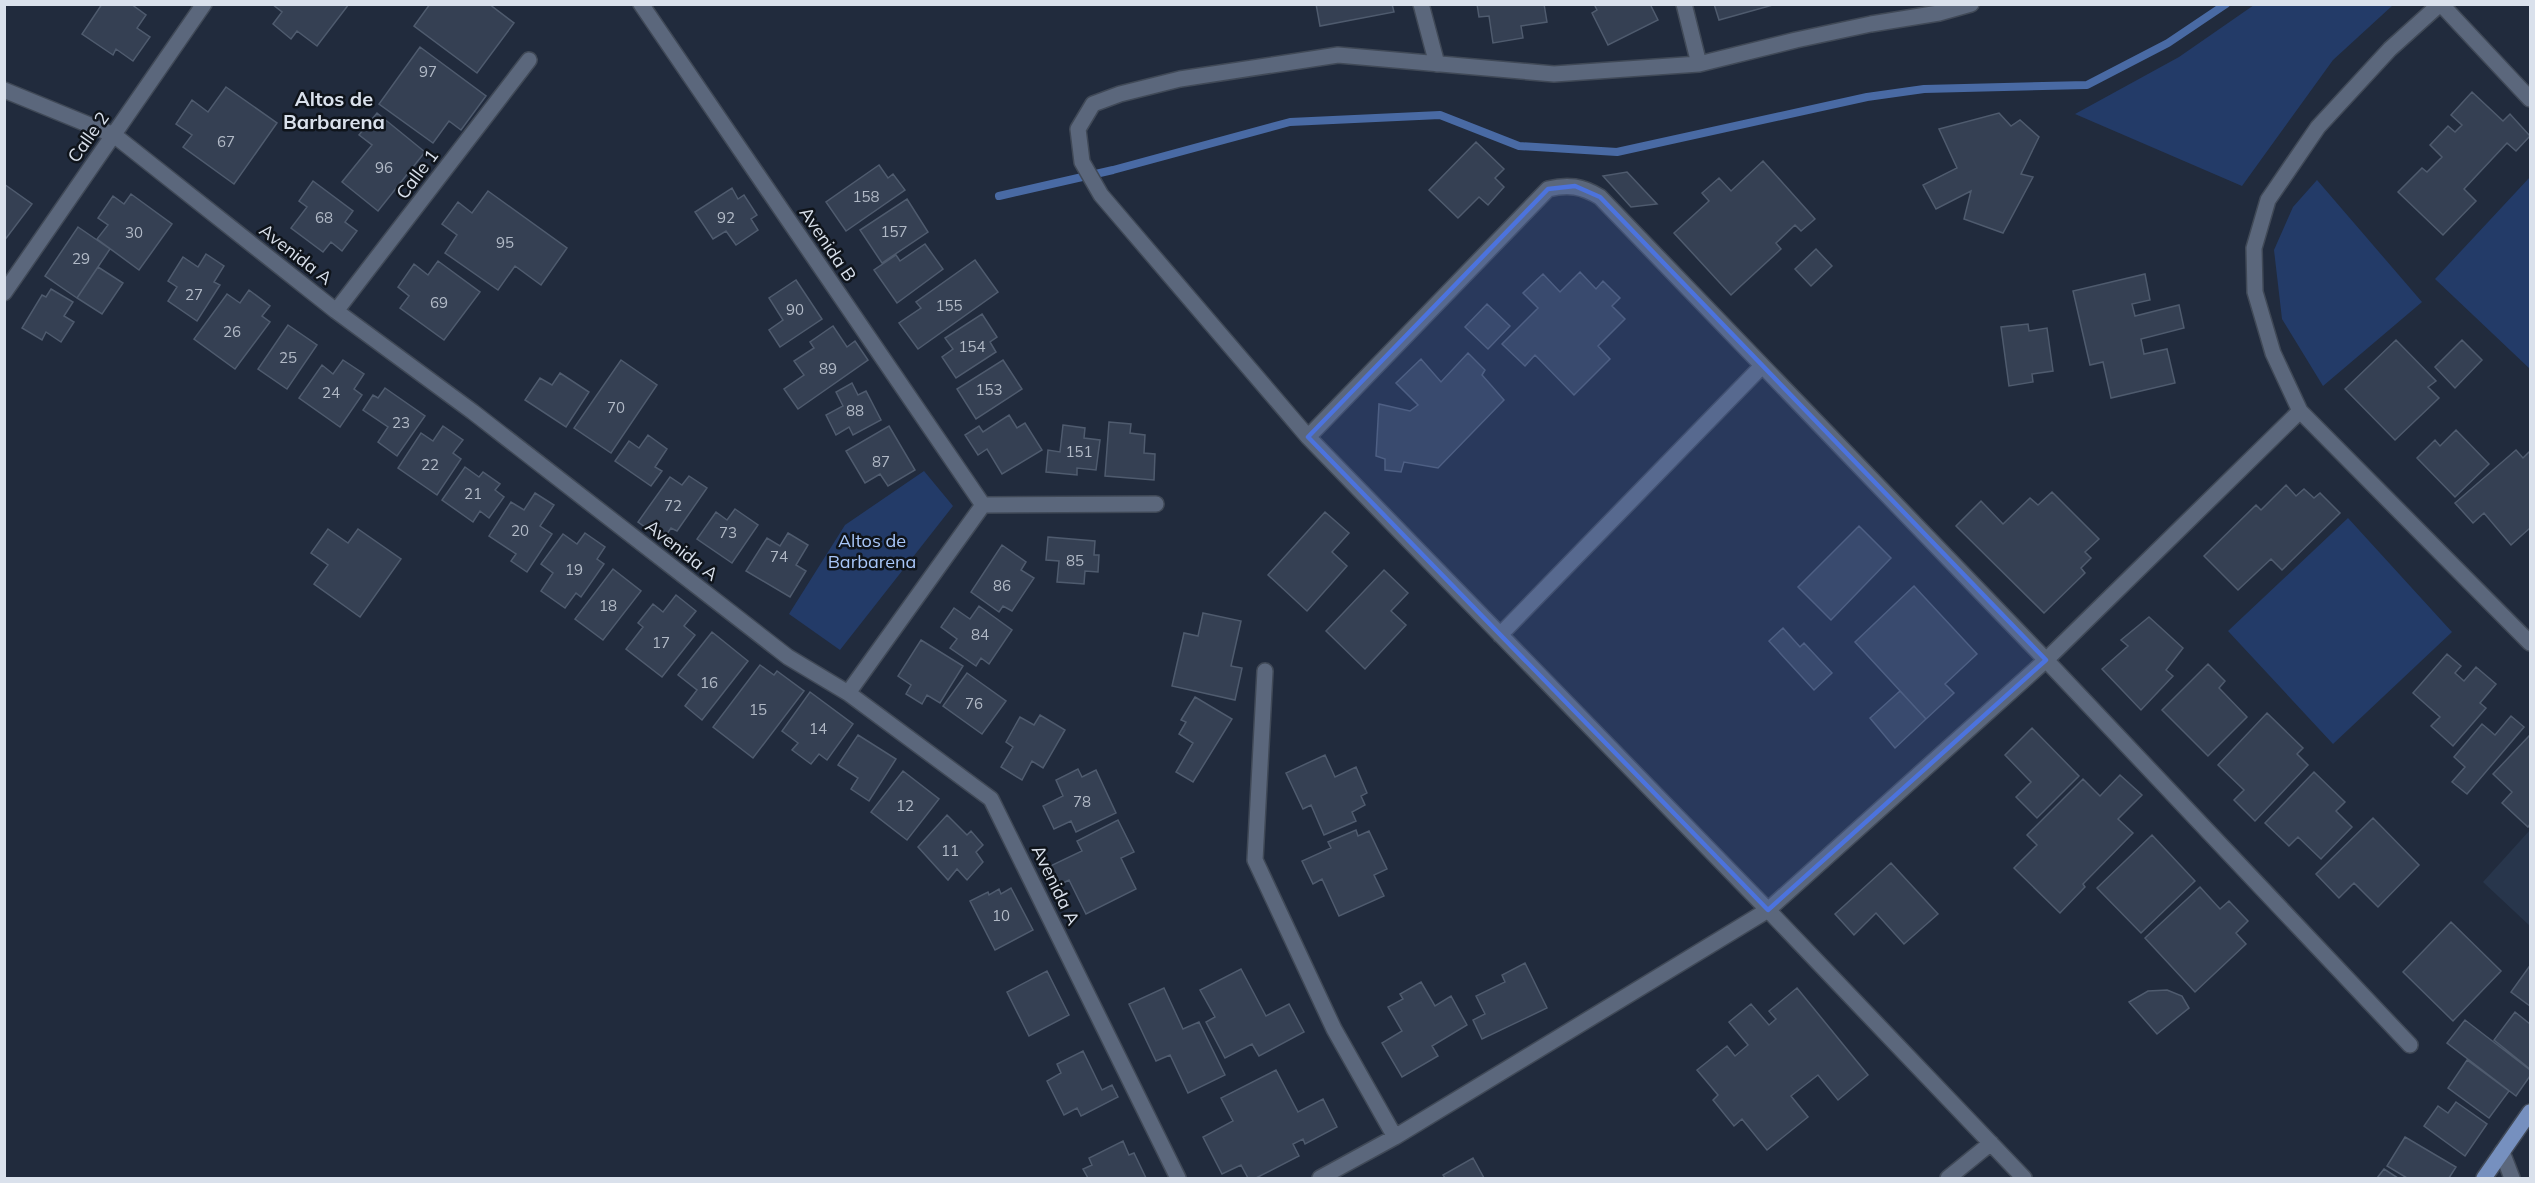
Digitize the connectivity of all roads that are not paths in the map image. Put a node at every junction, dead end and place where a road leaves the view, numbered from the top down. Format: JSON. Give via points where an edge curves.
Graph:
{"nodes":[{"id":1,"x":204,"y":4,"type":"edge"},
{"id":2,"x":641,"y":4,"type":"edge"},
{"id":3,"x":1421,"y":4,"type":"edge"},
{"id":4,"x":1684,"y":4,"type":"edge"},
{"id":5,"x":1971,"y":4,"type":"edge"},
{"id":6,"x":2441,"y":4,"type":"edge"},
{"id":7,"x":1938,"y":9,"type":"edge"},
{"id":8,"x":528,"y":60,"type":"dead end"},
{"id":9,"x":1437,"y":64,"type":"junction"},
{"id":10,"x":1699,"y":64,"type":"junction"},
{"id":11,"x":4,"y":90,"type":"edge"},
{"id":12,"x":2530,"y":99,"type":"edge"},
{"id":13,"x":114,"y":135,"type":"junction"},
{"id":14,"x":4,"y":292,"type":"edge"},
{"id":15,"x":336,"y":311,"type":"junction"},
{"id":16,"x":1762,"y":366,"type":"junction"},
{"id":17,"x":2300,"y":411,"type":"junction"},
{"id":18,"x":1308,"y":437,"type":"junction"},
{"id":19,"x":1156,"y":504,"type":"dead end"},
{"id":20,"x":983,"y":505,"type":"junction"},
{"id":21,"x":1500,"y":635,"type":"junction"},
{"id":22,"x":2530,"y":643,"type":"edge"},
{"id":23,"x":2046,"y":660,"type":"junction"},
{"id":24,"x":1265,"y":671,"type":"dead end"},
{"id":25,"x":848,"y":693,"type":"junction"},
{"id":26,"x":1768,"y":910,"type":"junction"},
{"id":27,"x":2410,"y":1045,"type":"dead end"},
{"id":28,"x":2530,"y":1112,"type":"edge"},
{"id":29,"x":1395,"y":1137,"type":"junction"},
{"id":30,"x":1991,"y":1143,"type":"junction"},
{"id":31,"x":2502,"y":1152,"type":"junction"},
{"id":32,"x":1178,"y":1179,"type":"edge"},
{"id":33,"x":1320,"y":1179,"type":"edge"},
{"id":34,"x":1948,"y":1179,"type":"edge"},
{"id":35,"x":2024,"y":1179,"type":"edge"},
{"id":36,"x":2484,"y":1179,"type":"edge"},
{"id":37,"x":2512,"y":1179,"type":"edge"}],
"edges":[{"from":1,"to":13,"type":"street","name":"Calle 2"},
{"from":2,"to":20,"type":"street","name":"Avenida B"},
{"from":3,"to":9,"type":"street"},
{"from":4,"to":10,"type":"street"},
{"from":5,"to":7,"type":"street"},
{"from":6,"to":12,"type":"street"},
{"from":6,"to":17,"type":"street","via":[[2390,49],[2318,127],[2268,200],[2254,248],[2255,292],[2273,353]]},
{"from":7,"to":10,"type":"street"},
{"from":8,"to":15,"type":"street","name":"Calle 1"},
{"from":9,"to":10,"type":"street","via":[[1554,74]]},
{"from":9,"to":18,"type":"street","via":[[1338,55],[1180,79],[1094,104],[1077,129],[1082,162],[1101,195]]},
{"from":11,"to":13,"type":"street","name":"Avenida A"},
{"from":13,"to":14,"type":"street","name":"Calle 2"},
{"from":13,"to":15,"type":"street","name":"Avenida A"},
{"from":15,"to":25,"type":"street","name":"Avenida A","via":[[473,412],[788,657]]},
{"from":16,"to":18,"type":"street","via":[[1600,197],[1575,186],[1561,186],[1548,189]]},
{"from":16,"to":21,"type":"street"},
{"from":16,"to":23,"type":"street"},
{"from":17,"to":22,"type":"street"},
{"from":17,"to":23,"type":"street"},
{"from":18,"to":21,"type":"street"},
{"from":19,"to":20,"type":"street"},
{"from":20,"to":25,"type":"street"},
{"from":21,"to":26,"type":"street"},
{"from":23,"to":26,"type":"street"},
{"from":23,"to":27,"type":"street"},
{"from":24,"to":29,"type":"street","via":[[1255,860],[1334,1029]]},
{"from":25,"to":32,"type":"street","name":"Avenida A","via":[[991,799]]},
{"from":26,"to":29,"type":"street"},
{"from":26,"to":30,"type":"street"},
{"from":28,"to":31,"type":"main road"},
{"from":29,"to":33,"type":"street"},
{"from":30,"to":34,"type":"street"},
{"from":30,"to":35,"type":"street"},
{"from":31,"to":36,"type":"main road"},
{"from":31,"to":37,"type":"street"}]}
